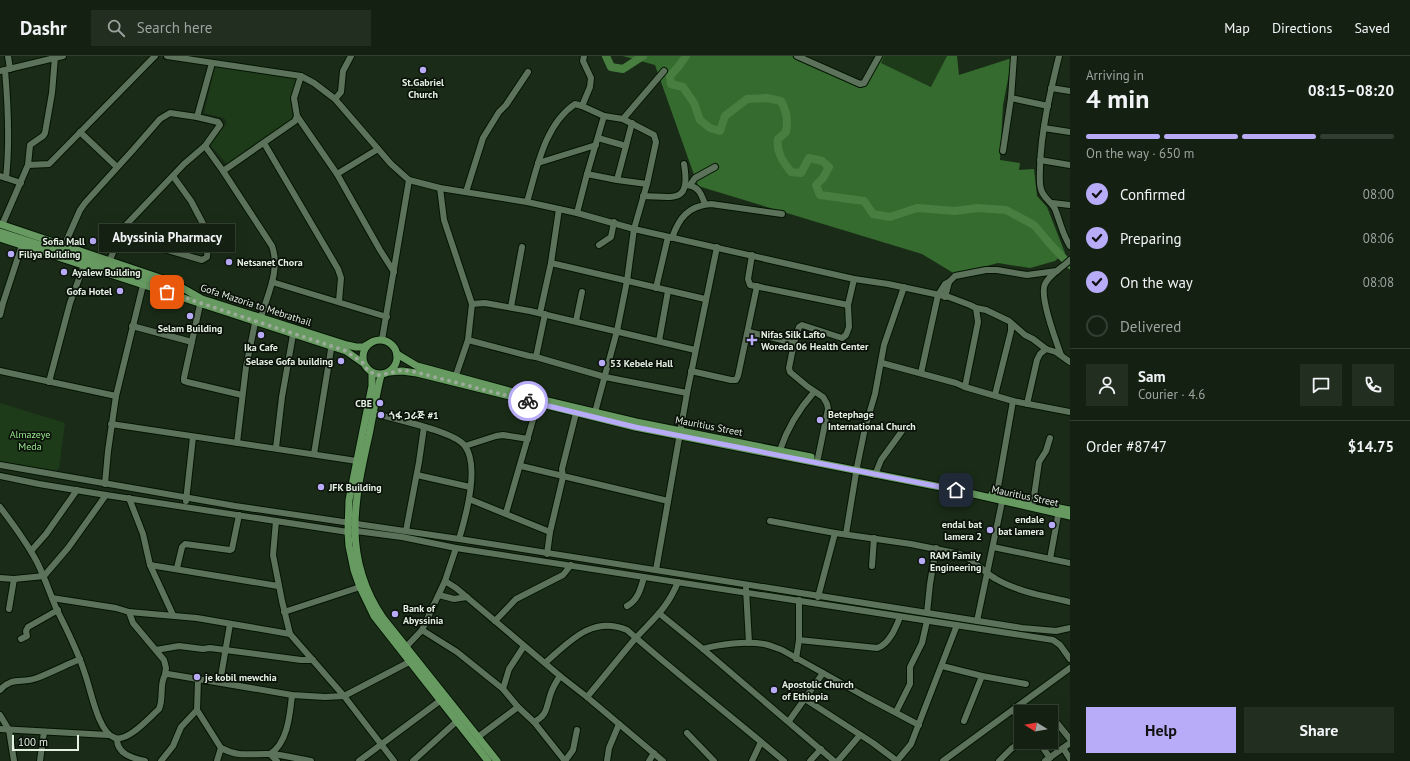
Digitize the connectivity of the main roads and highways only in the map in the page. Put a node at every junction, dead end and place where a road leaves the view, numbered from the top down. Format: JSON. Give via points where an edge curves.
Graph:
{"nodes":[{"id":1,"x":1,"y":227,"type":"edge"},
{"id":2,"x":0,"y":238,"type":"edge"},
{"id":3,"x":191,"y":297,"type":"junction"},
{"id":4,"x":372,"y":342,"type":"junction"},
{"id":5,"x":332,"y":343,"type":"junction"},
{"id":6,"x":397,"y":354,"type":"junction"},
{"id":7,"x":363,"y":363,"type":"junction"},
{"id":8,"x":389,"y":372,"type":"junction"},
{"id":9,"x":372,"y":373,"type":"junction"},
{"id":10,"x":381,"y":375,"type":"junction"},
{"id":11,"x":454,"y":379,"type":"junction"},
{"id":12,"x":679,"y":434,"type":"junction"},
{"id":13,"x":856,"y":469,"type":"junction"},
{"id":14,"x":999,"y":498,"type":"junction"},
{"id":15,"x":1070,"y":510,"type":"edge"},
{"id":16,"x":1058,"y":511,"type":"junction"},
{"id":17,"x":1070,"y":516,"type":"edge"},
{"id":18,"x":352,"y":527,"type":"junction"},
{"id":19,"x":413,"y":660,"type":"junction"},
{"id":20,"x":487,"y":761,"type":"edge"},
{"id":21,"x":497,"y":761,"type":"edge"}],
"edges":[{"from":1,"to":3,"type":"main road"},
{"from":1,"to":3,"type":"main road","name":"Gofa Mazoria to Mebrathail","via":[[172,282]]},
{"from":2,"to":3,"type":"main road","name":"Gofa Mazoria to Mebrathail","via":[[143,285]]},
{"from":3,"to":5,"type":"main road","name":"Gofa Mazoria to Mebrathail"},
{"from":4,"to":5,"type":"main road","name":"Gofa Mazoria to Mebrathail","via":[[363,347]]},
{"from":4,"to":6,"type":"main road","via":[[382,340],[392,345]]},
{"from":4,"to":7,"type":"main road","via":[[364,351]]},
{"from":5,"to":7,"type":"main road","name":"Gofa Mazoria to Mebrathail"},
{"from":6,"to":8,"type":"main road","via":[[396,364]]},
{"from":6,"to":11,"type":"main road","name":"Mauritius Street","via":[[417,366]]},
{"from":7,"to":9,"type":"main road"},
{"from":8,"to":10,"type":"main road"},
{"from":8,"to":11,"type":"main road","name":"Mauritius Street","via":[[402,370]]},
{"from":9,"to":10,"type":"main road"},
{"from":9,"to":18,"type":"main road","via":[[372,386],[350,500]]},
{"from":10,"to":18,"type":"main road"},
{"from":11,"to":12,"type":"main road","name":"Mauritius Street"},
{"from":12,"to":13,"type":"main road","name":"Mauritius Street"},
{"from":12,"to":13,"type":"main road","name":"Mauritius Street","via":[[780,450]]},
{"from":13,"to":14,"type":"main road","name":"Mauritius Street"},
{"from":14,"to":16,"type":"main road","name":"Mauritius Street"},
{"from":14,"to":16,"type":"main road","name":"Mauritius Street","via":[[1033,503]]},
{"from":15,"to":16,"type":"main road","name":"Mauritius Street"},
{"from":16,"to":17,"type":"main road","name":"Mauritius Street"},
{"from":18,"to":19,"type":"main road","via":[[360,569],[376,608]]},
{"from":18,"to":19,"type":"main road","via":[[354,570],[360,587],[374,616]]},
{"from":19,"to":20,"type":"main road"},
{"from":19,"to":21,"type":"main road"}]}
